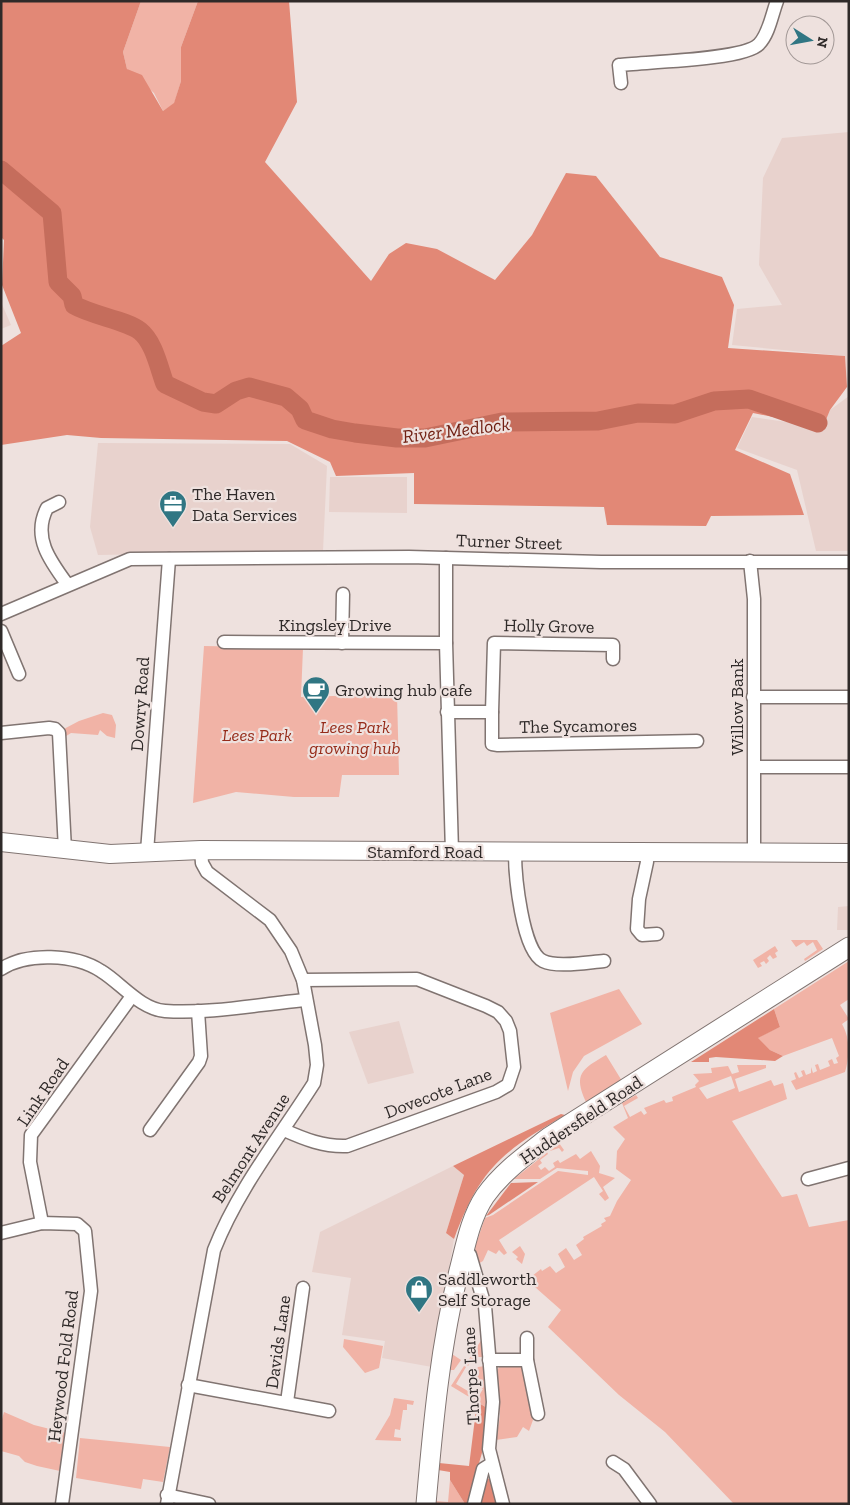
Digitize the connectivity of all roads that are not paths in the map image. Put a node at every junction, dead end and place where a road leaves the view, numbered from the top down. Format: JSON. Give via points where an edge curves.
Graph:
{"nodes":[{"id":1,"x":777,"y":1,"type":"edge"},
{"id":2,"x":621,"y":83,"type":"dead end"},
{"id":3,"x":59,"y":502,"type":"dead end"},
{"id":4,"x":446,"y":558,"type":"junction"},
{"id":5,"x":169,"y":559,"type":"junction"},
{"id":6,"x":750,"y":561,"type":"junction"},
{"id":7,"x":849,"y":562,"type":"edge"},
{"id":8,"x":66,"y":584,"type":"junction"},
{"id":9,"x":343,"y":594,"type":"dead end"},
{"id":10,"x":1,"y":614,"type":"edge"},
{"id":11,"x":1,"y":631,"type":"edge"},
{"id":12,"x":224,"y":642,"type":"dead end"},
{"id":13,"x":342,"y":643,"type":"junction"},
{"id":14,"x":446,"y":643,"type":"junction"},
{"id":15,"x":613,"y":659,"type":"dead end"},
{"id":16,"x":19,"y":674,"type":"dead end"},
{"id":17,"x":754,"y":697,"type":"junction"},
{"id":18,"x":849,"y":697,"type":"edge"},
{"id":19,"x":447,"y":712,"type":"junction"},
{"id":20,"x":492,"y":712,"type":"junction"},
{"id":21,"x":1,"y":733,"type":"edge"},
{"id":22,"x":697,"y":741,"type":"dead end"},
{"id":23,"x":754,"y":767,"type":"junction"},
{"id":24,"x":849,"y":767,"type":"edge"},
{"id":25,"x":1,"y":842,"type":"edge"},
{"id":26,"x":65,"y":850,"type":"junction"},
{"id":27,"x":201,"y":850,"type":"junction"},
{"id":28,"x":146,"y":852,"type":"junction"},
{"id":29,"x":452,"y":852,"type":"junction"},
{"id":30,"x":646,"y":852,"type":"junction"},
{"id":31,"x":754,"y":852,"type":"junction"},
{"id":32,"x":515,"y":853,"type":"junction"},
{"id":33,"x":849,"y":853,"type":"edge"},
{"id":34,"x":657,"y":934,"type":"dead end"},
{"id":35,"x":849,"y":947,"type":"edge"},
{"id":36,"x":604,"y":961,"type":"dead end"},
{"id":37,"x":1,"y":968,"type":"edge"},
{"id":38,"x":303,"y":980,"type":"junction"},
{"id":39,"x":132,"y":996,"type":"junction"},
{"id":40,"x":306,"y":1000,"type":"junction"},
{"id":41,"x":198,"y":1011,"type":"junction"},
{"id":42,"x":150,"y":1130,"type":"dead end"},
{"id":43,"x":284,"y":1130,"type":"junction"},
{"id":44,"x":849,"y":1168,"type":"edge"},
{"id":45,"x":808,"y":1179,"type":"dead end"},
{"id":46,"x":42,"y":1223,"type":"junction"},
{"id":47,"x":1,"y":1233,"type":"edge"},
{"id":48,"x":463,"y":1252,"type":"junction"},
{"id":49,"x":303,"y":1288,"type":"dead end"},
{"id":50,"x":527,"y":1338,"type":"dead end"},
{"id":51,"x":489,"y":1360,"type":"junction"},
{"id":52,"x":527,"y":1360,"type":"junction"},
{"id":53,"x":188,"y":1385,"type":"junction"},
{"id":54,"x":287,"y":1402,"type":"junction"},
{"id":55,"x":329,"y":1411,"type":"dead end"},
{"id":56,"x":538,"y":1414,"type":"dead end"},
{"id":57,"x":612,"y":1462,"type":"dead end"},
{"id":58,"x":491,"y":1464,"type":"junction"},
{"id":59,"x":167,"y":1499,"type":"edge"},
{"id":60,"x":62,"y":1504,"type":"edge"},
{"id":61,"x":209,"y":1504,"type":"edge"},
{"id":62,"x":426,"y":1504,"type":"edge"},
{"id":63,"x":474,"y":1504,"type":"edge"},
{"id":64,"x":503,"y":1504,"type":"edge"},
{"id":65,"x":650,"y":1504,"type":"edge"}],
"edges":[{"from":1,"to":2,"type":"street","via":[[763,38],[754,49],[718,56],[619,65]]},
{"from":3,"to":8,"type":"street","via":[[47,508],[40,527],[49,559]]},
{"from":4,"to":5,"type":"street","name":"Turner Street"},
{"from":4,"to":6,"type":"street","name":"Turner Street"},
{"from":4,"to":14,"type":"street"},
{"from":5,"to":8,"type":"street","name":"Turner Street","via":[[130,559]]},
{"from":5,"to":28,"type":"street","name":"Dowry Road"},
{"from":6,"to":7,"type":"street","name":"Turner Street"},
{"from":6,"to":17,"type":"street","name":"Willow Bank","via":[[754,599]]},
{"from":8,"to":10,"type":"street","name":"Turner Street"},
{"from":9,"to":13,"type":"street"},
{"from":11,"to":16,"type":"street"},
{"from":12,"to":13,"type":"street","name":"Kingsley Drive"},
{"from":13,"to":14,"type":"street","name":"Kingsley Drive"},
{"from":14,"to":19,"type":"street"},
{"from":15,"to":20,"type":"street","name":"Holly Grove","via":[[613,645],[494,643]]},
{"from":17,"to":18,"type":"street"},
{"from":17,"to":23,"type":"street","name":"Willow Bank"},
{"from":19,"to":20,"type":"street"},
{"from":19,"to":29,"type":"street"},
{"from":20,"to":22,"type":"street","name":"The Sycamores","via":[[492,744],[498,745]]},
{"from":21,"to":26,"type":"street","via":[[49,728],[59,733]]},
{"from":23,"to":24,"type":"street"},
{"from":23,"to":31,"type":"street","name":"Willow Bank"},
{"from":25,"to":26,"type":"street","name":"Stamford Road"},
{"from":26,"to":28,"type":"street","name":"Stamford Road","via":[[110,854]]},
{"from":27,"to":28,"type":"street","name":"Stamford Road"},
{"from":27,"to":29,"type":"street","name":"Stamford Road"},
{"from":27,"to":38,"type":"street","name":"Belmont Avenue","via":[[207,872],[270,920],[281,934]]},
{"from":29,"to":32,"type":"street","name":"Stamford Road"},
{"from":30,"to":31,"type":"street","name":"Stamford Road"},
{"from":30,"to":32,"type":"street","name":"Stamford Road"},
{"from":30,"to":34,"type":"street","via":[[637,929],[642,935]]},
{"from":31,"to":33,"type":"street","name":"Stamford Road"},
{"from":32,"to":36,"type":"street","via":[[518,904],[537,957],[544,962],[565,964]]},
{"from":35,"to":48,"type":"main road","name":"Huddersfield Road","via":[[549,1137],[512,1166],[479,1206]]},
{"from":37,"to":39,"type":"street","via":[[24,960],[72,961],[100,970]]},
{"from":38,"to":40,"type":"street","name":"Belmont Avenue"},
{"from":38,"to":43,"type":"street","name":"Dovecote Lane","via":[[417,978],[452,991],[498,1012],[506,1021],[514,1067],[508,1085],[496,1092],[347,1146],[335,1147]]},
{"from":39,"to":41,"type":"street","via":[[161,1010]]},
{"from":39,"to":46,"type":"street","name":"Link Road","via":[[31,1135],[30,1162]]},
{"from":40,"to":41,"type":"street"},
{"from":40,"to":43,"type":"street","name":"Belmont Avenue","via":[[318,1065],[314,1083]]},
{"from":41,"to":42,"type":"street","via":[[199,1062]]},
{"from":43,"to":53,"type":"street","name":"Belmont Avenue","via":[[240,1193],[217,1242]]},
{"from":44,"to":45,"type":"street"},
{"from":46,"to":47,"type":"street","name":"Heywood Fold Road"},
{"from":46,"to":60,"type":"street","name":"Heywood Fold Road","via":[[83,1227],[91,1291]]},
{"from":48,"to":51,"type":"street","name":"Thorpe Lane","via":[[470,1255],[485,1306]]},
{"from":48,"to":62,"type":"main road","name":"Huddersfield Road","via":[[443,1346]]},
{"from":49,"to":54,"type":"street","name":"Davids Lane"},
{"from":50,"to":52,"type":"street"},
{"from":51,"to":52,"type":"street"},
{"from":51,"to":58,"type":"street","name":"Thorpe Lane","via":[[493,1402]]},
{"from":52,"to":56,"type":"street"},
{"from":53,"to":54,"type":"street","name":"Davids Lane"},
{"from":53,"to":59,"type":"street","name":"Belmont Avenue"},
{"from":54,"to":55,"type":"street","name":"Davids Lane"},
{"from":57,"to":65,"type":"street","via":[[624,1469]]},
{"from":58,"to":63,"type":"street","via":[[483,1469]]},
{"from":58,"to":64,"type":"street","name":"Thorpe Lane"},
{"from":59,"to":61,"type":"street"}]}
